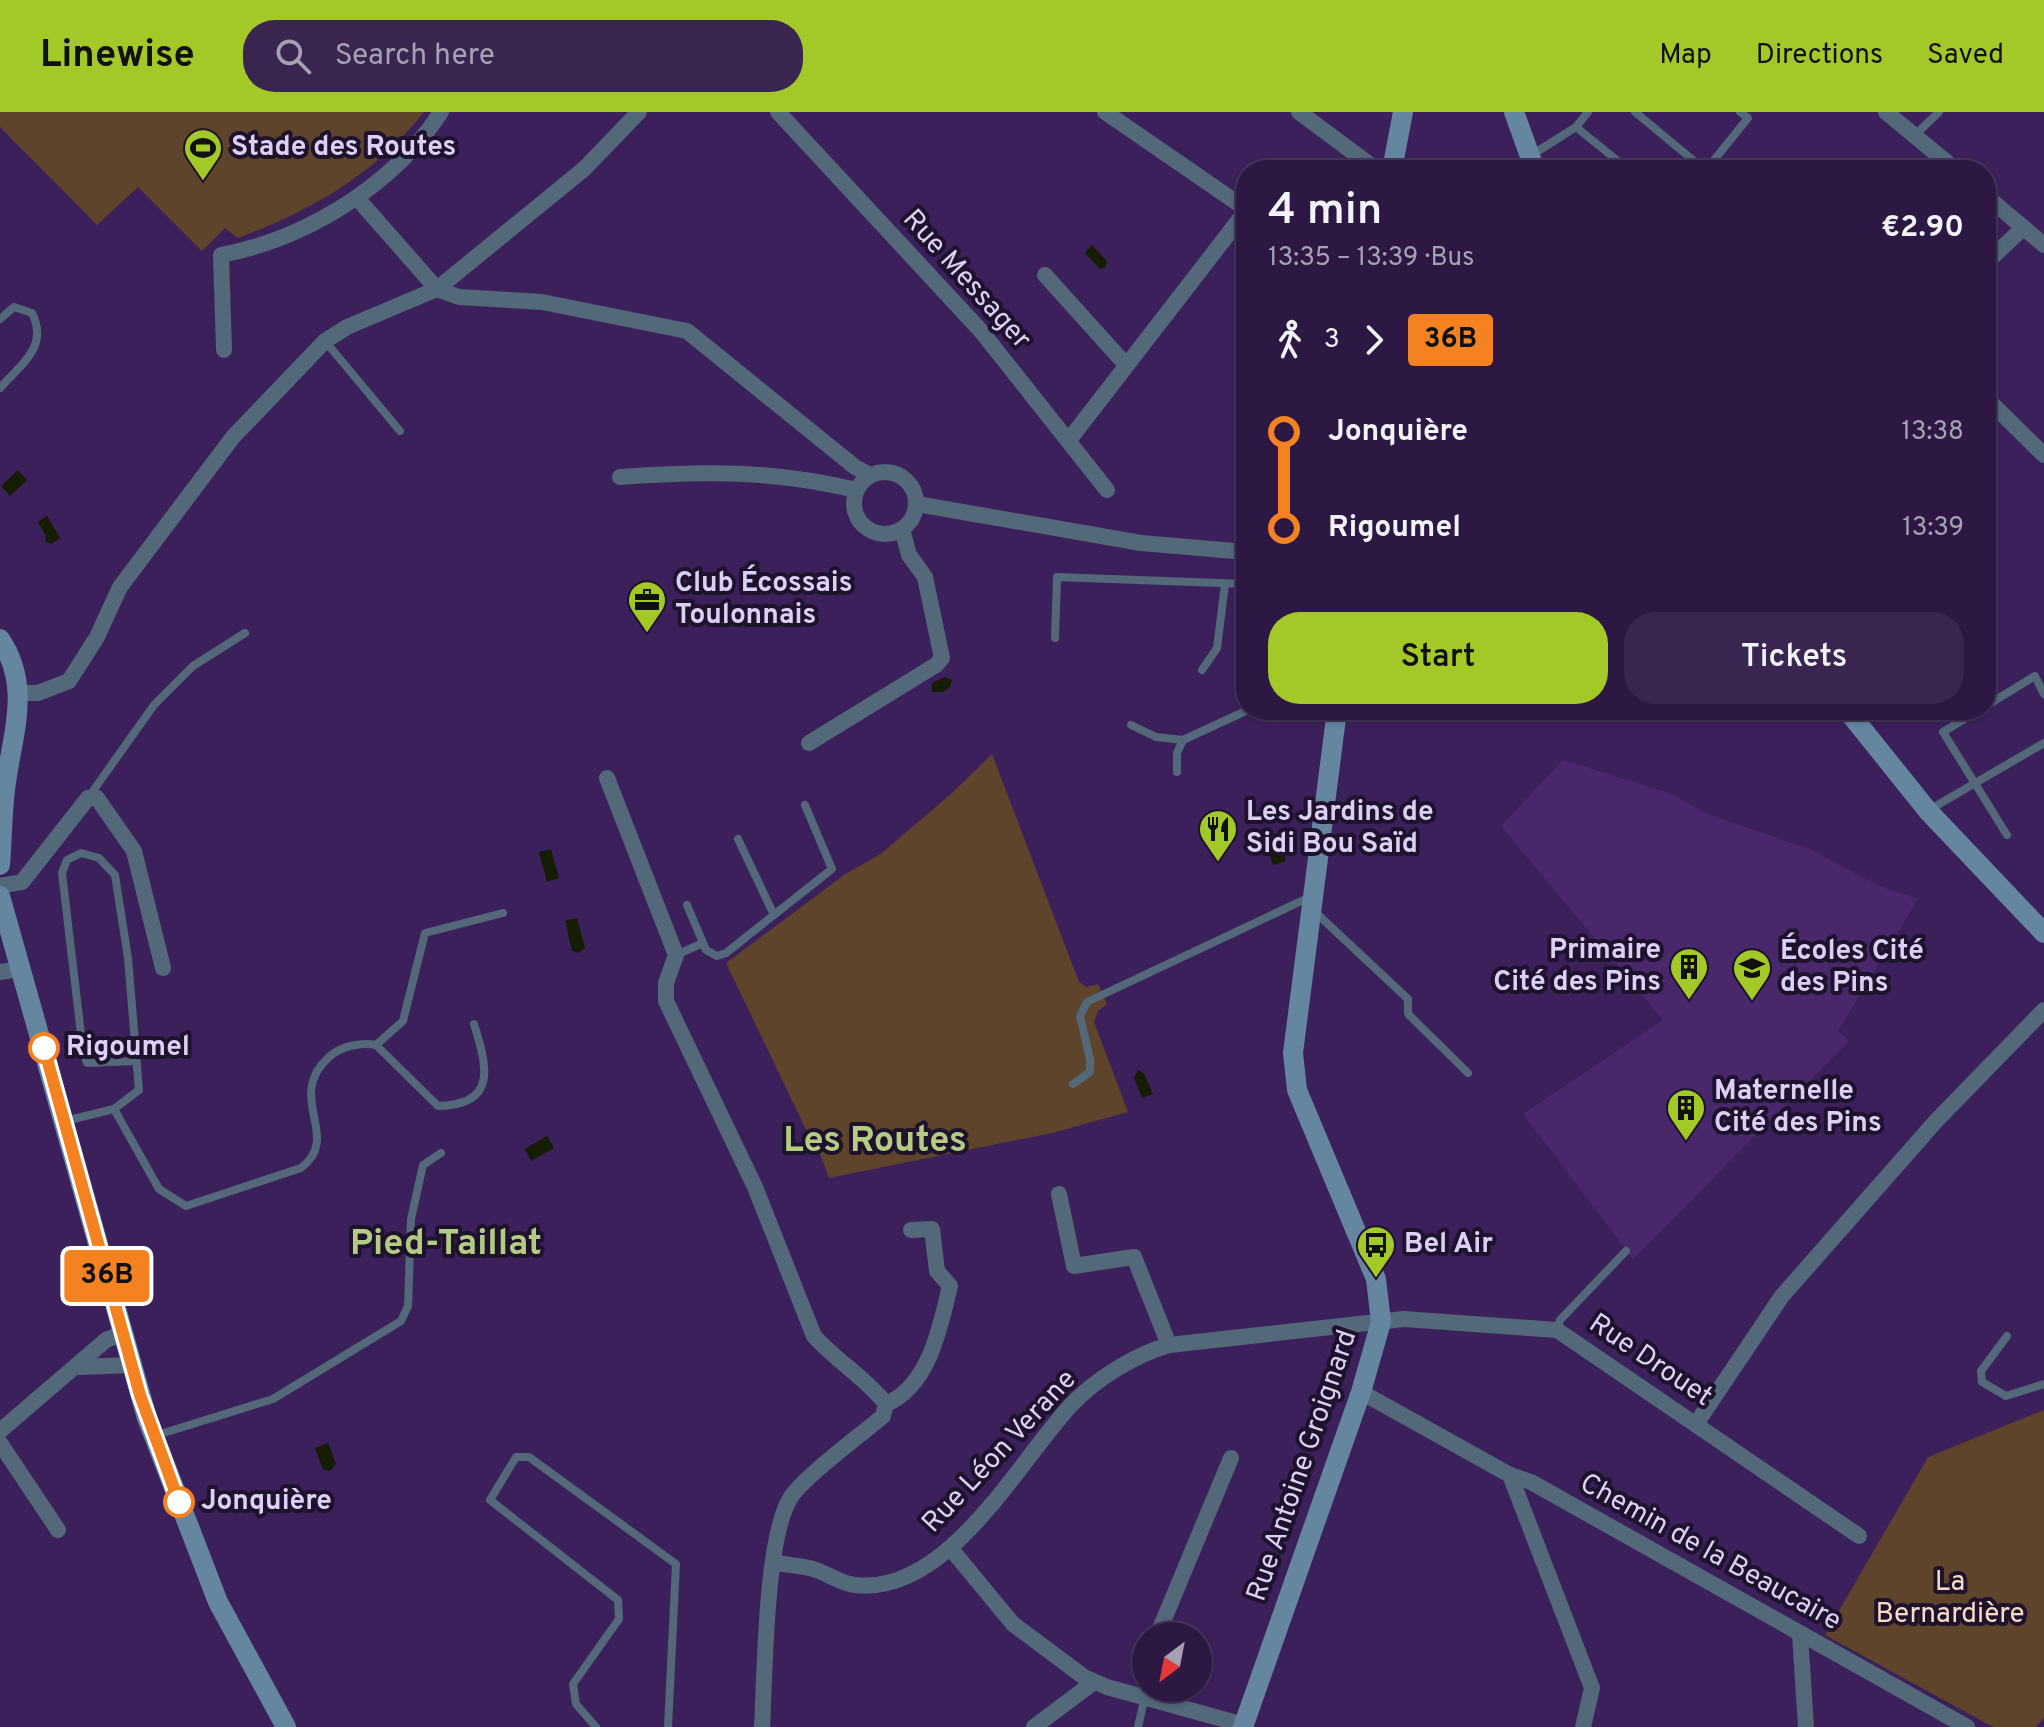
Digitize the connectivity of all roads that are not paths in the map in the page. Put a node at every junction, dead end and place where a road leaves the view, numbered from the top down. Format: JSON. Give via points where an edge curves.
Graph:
{"nodes":[{"id":1,"x":441,"y":112,"type":"edge"},
{"id":2,"x":639,"y":112,"type":"edge"},
{"id":3,"x":778,"y":112,"type":"edge"},
{"id":4,"x":1105,"y":112,"type":"edge"},
{"id":5,"x":1299,"y":112,"type":"edge"},
{"id":6,"x":1403,"y":112,"type":"edge"},
{"id":7,"x":1514,"y":112,"type":"edge"},
{"id":8,"x":1588,"y":112,"type":"edge"},
{"id":9,"x":1635,"y":112,"type":"edge"},
{"id":10,"x":1740,"y":112,"type":"edge"},
{"id":11,"x":1886,"y":112,"type":"edge"},
{"id":12,"x":1939,"y":112,"type":"edge"},
{"id":13,"x":1576,"y":127,"type":"junction"},
{"id":14,"x":1915,"y":135,"type":"junction"},
{"id":15,"x":1364,"y":160,"type":"edge"},
{"id":16,"x":1394,"y":160,"type":"edge"},
{"id":17,"x":1531,"y":160,"type":"edge"},
{"id":18,"x":1536,"y":160,"type":"edge"},
{"id":19,"x":1617,"y":160,"type":"edge"},
{"id":20,"x":1693,"y":160,"type":"edge"},
{"id":21,"x":1713,"y":160,"type":"edge"},
{"id":22,"x":1944,"y":160,"type":"edge"},
{"id":23,"x":357,"y":198,"type":"junction"},
{"id":24,"x":1236,"y":203,"type":"edge"},
{"id":25,"x":1996,"y":205,"type":"edge"},
{"id":26,"x":1236,"y":223,"type":"edge"},
{"id":27,"x":2023,"y":228,"type":"junction"},
{"id":28,"x":2044,"y":245,"type":"edge"},
{"id":29,"x":1996,"y":254,"type":"edge"},
{"id":30,"x":1045,"y":275,"type":"dead end"},
{"id":31,"x":437,"y":289,"type":"junction"},
{"id":32,"x":1,"y":315,"type":"edge"},
{"id":33,"x":325,"y":341,"type":"junction"},
{"id":34,"x":224,"y":350,"type":"dead end"},
{"id":35,"x":1126,"y":365,"type":"junction"},
{"id":36,"x":0,"y":388,"type":"edge"},
{"id":37,"x":1996,"y":408,"type":"edge"},
{"id":38,"x":400,"y":431,"type":"dead end"},
{"id":39,"x":1069,"y":440,"type":"junction"},
{"id":40,"x":2044,"y":455,"type":"edge"},
{"id":41,"x":870,"y":475,"type":"junction"},
{"id":42,"x":620,"y":477,"type":"dead end"},
{"id":43,"x":856,"y":490,"type":"junction"},
{"id":44,"x":1107,"y":490,"type":"dead end"},
{"id":45,"x":917,"y":504,"type":"junction"},
{"id":46,"x":902,"y":529,"type":"junction"},
{"id":47,"x":1236,"y":551,"type":"edge"},
{"id":48,"x":1225,"y":584,"type":"junction"},
{"id":49,"x":1236,"y":584,"type":"edge"},
{"id":50,"x":245,"y":633,"type":"dead end"},
{"id":51,"x":1055,"y":638,"type":"dead end"},
{"id":52,"x":0,"y":639,"type":"edge"},
{"id":53,"x":1202,"y":670,"type":"dead end"},
{"id":54,"x":2044,"y":694,"type":"edge"},
{"id":55,"x":19,"y":700,"type":"junction"},
{"id":56,"x":1996,"y":700,"type":"edge"},
{"id":57,"x":1236,"y":716,"type":"edge"},
{"id":58,"x":1336,"y":720,"type":"edge"},
{"id":59,"x":1855,"y":720,"type":"edge"},
{"id":60,"x":1963,"y":720,"type":"edge"},
{"id":61,"x":1131,"y":725,"type":"dead end"},
{"id":62,"x":1183,"y":740,"type":"junction"},
{"id":63,"x":0,"y":743,"type":"edge"},
{"id":64,"x":809,"y":743,"type":"dead end"},
{"id":65,"x":2044,"y":743,"type":"edge"},
{"id":66,"x":1177,"y":772,"type":"dead end"},
{"id":67,"x":607,"y":778,"type":"dead end"},
{"id":68,"x":2,"y":784,"type":"edge"},
{"id":69,"x":1974,"y":784,"type":"junction"},
{"id":70,"x":88,"y":798,"type":"junction"},
{"id":71,"x":805,"y":805,"type":"dead end"},
{"id":72,"x":1928,"y":811,"type":"junction"},
{"id":73,"x":2007,"y":835,"type":"dead end"},
{"id":74,"x":738,"y":839,"type":"dead end"},
{"id":75,"x":0,"y":865,"type":"edge"},
{"id":76,"x":0,"y":886,"type":"edge"},
{"id":77,"x":0,"y":896,"type":"edge"},
{"id":78,"x":1312,"y":902,"type":"junction"},
{"id":79,"x":687,"y":905,"type":"dead end"},
{"id":80,"x":503,"y":913,"type":"dead end"},
{"id":81,"x":774,"y":915,"type":"junction"},
{"id":82,"x":2044,"y":933,"type":"edge"},
{"id":83,"x":703,"y":943,"type":"junction"},
{"id":84,"x":676,"y":955,"type":"junction"},
{"id":85,"x":163,"y":968,"type":"dead end"},
{"id":86,"x":9,"y":971,"type":"edge"},
{"id":87,"x":2044,"y":1010,"type":"edge"},
{"id":88,"x":474,"y":1024,"type":"dead end"},
{"id":89,"x":376,"y":1045,"type":"junction"},
{"id":90,"x":136,"y":1061,"type":"junction"},
{"id":91,"x":1468,"y":1073,"type":"dead end"},
{"id":92,"x":1073,"y":1084,"type":"dead end"},
{"id":93,"x":114,"y":1109,"type":"junction"},
{"id":94,"x":64,"y":1121,"type":"junction"},
{"id":95,"x":441,"y":1153,"type":"dead end"},
{"id":96,"x":1059,"y":1194,"type":"dead end"},
{"id":97,"x":911,"y":1230,"type":"dead end"},
{"id":98,"x":1626,"y":1251,"type":"dead end"},
{"id":99,"x":1381,"y":1322,"type":"junction"},
{"id":100,"x":1557,"y":1330,"type":"junction"},
{"id":101,"x":123,"y":1333,"type":"junction"},
{"id":102,"x":2007,"y":1336,"type":"dead end"},
{"id":103,"x":1169,"y":1345,"type":"junction"},
{"id":104,"x":132,"y":1365,"type":"junction"},
{"id":105,"x":79,"y":1367,"type":"junction"},
{"id":106,"x":2044,"y":1384,"type":"edge"},
{"id":107,"x":1361,"y":1392,"type":"junction"},
{"id":108,"x":886,"y":1404,"type":"junction"},
{"id":109,"x":1696,"y":1424,"type":"junction"},
{"id":110,"x":0,"y":1431,"type":"edge"},
{"id":111,"x":154,"y":1436,"type":"junction"},
{"id":112,"x":0,"y":1443,"type":"edge"},
{"id":113,"x":1231,"y":1458,"type":"dead end"},
{"id":114,"x":1510,"y":1475,"type":"junction"},
{"id":115,"x":58,"y":1530,"type":"dead end"},
{"id":116,"x":1859,"y":1536,"type":"dead end"},
{"id":117,"x":951,"y":1549,"type":"junction"},
{"id":118,"x":774,"y":1562,"type":"junction"},
{"id":119,"x":1163,"y":1622,"type":"edge"},
{"id":120,"x":1800,"y":1634,"type":"junction"},
{"id":121,"x":1094,"y":1682,"type":"junction"},
{"id":122,"x":1132,"y":1689,"type":"edge"},
{"id":123,"x":1144,"y":1702,"type":"edge"},
{"id":124,"x":1175,"y":1702,"type":"edge"},
{"id":125,"x":1959,"y":1725,"type":"edge"},
{"id":126,"x":1244,"y":1726,"type":"edge"},
{"id":127,"x":286,"y":1727,"type":"edge"},
{"id":128,"x":596,"y":1727,"type":"edge"},
{"id":129,"x":668,"y":1727,"type":"edge"},
{"id":130,"x":762,"y":1727,"type":"edge"},
{"id":131,"x":1034,"y":1727,"type":"edge"},
{"id":132,"x":1138,"y":1727,"type":"edge"},
{"id":133,"x":1583,"y":1727,"type":"edge"},
{"id":134,"x":1806,"y":1727,"type":"edge"}],
"edges":[{"from":1,"to":23,"type":"street","via":[[401,161]]},
{"from":2,"to":31,"type":"street","via":[[584,169]]},
{"from":3,"to":39,"type":"street","name":"Rue Messager","via":[[981,331]]},
{"from":4,"to":24,"type":"street"},
{"from":5,"to":15,"type":"street"},
{"from":6,"to":16,"type":"main road"},
{"from":7,"to":17,"type":"main road"},
{"from":8,"to":13,"type":"lane"},
{"from":9,"to":20,"type":"lane"},
{"from":10,"to":21,"type":"lane","via":[[1748,118]]},
{"from":11,"to":14,"type":"street"},
{"from":12,"to":14,"type":"lane"},
{"from":13,"to":18,"type":"lane"},
{"from":13,"to":19,"type":"lane"},
{"from":14,"to":22,"type":"street"},
{"from":23,"to":31,"type":"street"},
{"from":23,"to":34,"type":"street","via":[[287,235],[221,255]]},
{"from":25,"to":27,"type":"street"},
{"from":26,"to":35,"type":"street"},
{"from":27,"to":28,"type":"street"},
{"from":27,"to":29,"type":"street"},
{"from":30,"to":35,"type":"street"},
{"from":31,"to":33,"type":"street"},
{"from":31,"to":41,"type":"street","via":[[459,297],[542,302],[687,331]]},
{"from":32,"to":36,"type":"lane","via":[[14,307],[32,313],[39,327],[38,343]]},
{"from":33,"to":38,"type":"lane"},
{"from":33,"to":55,"type":"street","via":[[233,437],[120,587],[69,681]]},
{"from":35,"to":39,"type":"street"},
{"from":37,"to":40,"type":"street"},
{"from":39,"to":44,"type":"street","name":"Rue Messager"},
{"from":41,"to":43,"type":"street"},
{"from":41,"to":45,"type":"street","via":[[902,476],[911,483]]},
{"from":42,"to":43,"type":"street","via":[[714,470],[786,475]]},
{"from":43,"to":46,"type":"street","via":[[854,507],[864,526],[887,534]]},
{"from":45,"to":46,"type":"street"},
{"from":45,"to":47,"type":"street","via":[[1141,543]]},
{"from":46,"to":64,"type":"street","via":[[909,555],[925,577],[942,658]]},
{"from":48,"to":49,"type":"lane"},
{"from":48,"to":51,"type":"lane","via":[[1057,577]]},
{"from":48,"to":53,"type":"lane","via":[[1217,648]]},
{"from":50,"to":70,"type":"lane","via":[[193,666],[154,705]]},
{"from":52,"to":55,"type":"main road","via":[[15,667]]},
{"from":54,"to":56,"type":"lane","via":[[2035,676]]},
{"from":55,"to":63,"type":"main road"},
{"from":55,"to":68,"type":"main road"},
{"from":57,"to":62,"type":"lane"},
{"from":58,"to":78,"type":"main road","name":"Rue Antoine Groignard"},
{"from":59,"to":72,"type":"main road"},
{"from":60,"to":69,"type":"lane","via":[[1943,732]]},
{"from":61,"to":62,"type":"lane","via":[[1156,737]]},
{"from":62,"to":66,"type":"lane"},
{"from":65,"to":69,"type":"lane"},
{"from":67,"to":84,"type":"street"},
{"from":68,"to":75,"type":"main road"},
{"from":69,"to":72,"type":"lane"},
{"from":69,"to":73,"type":"lane"},
{"from":70,"to":76,"type":"street","via":[[22,882]]},
{"from":70,"to":85,"type":"street","via":[[97,798],[104,806],[134,851]]},
{"from":71,"to":81,"type":"lane","via":[[832,869]]},
{"from":72,"to":82,"type":"main road"},
{"from":74,"to":81,"type":"lane"},
{"from":77,"to":86,"type":"main road"},
{"from":78,"to":91,"type":"lane","via":[[1408,999],[1408,1014]]},
{"from":78,"to":92,"type":"lane","via":[[1087,1002],[1080,1016],[1090,1072]]},
{"from":78,"to":99,"type":"main road","name":"Rue Antoine Groignard","via":[[1293,1053],[1297,1090],[1371,1263]]},
{"from":79,"to":83,"type":"lane"},
{"from":80,"to":89,"type":"lane","via":[[425,933],[403,1021]]},
{"from":81,"to":83,"type":"lane","via":[[726,953],[717,956]]},
{"from":83,"to":84,"type":"lane"},
{"from":84,"to":108,"type":"street","via":[[666,1001],[755,1187],[814,1336]]},
{"from":86,"to":94,"type":"main road"},
{"from":87,"to":109,"type":"street","via":[[1936,1121],[1782,1296]]},
{"from":88,"to":89,"type":"lane","via":[[486,1076],[478,1094],[455,1105],[438,1106]]},
{"from":89,"to":93,"type":"lane","via":[[335,1051],[314,1070],[310,1084],[318,1143],[312,1160],[186,1206],[159,1189]]},
{"from":90,"to":90,"type":"lane","via":[[115,875],[99,858],[81,853],[67,860],[62,873],[83,1051],[87,1063]]},
{"from":90,"to":93,"type":"lane","via":[[139,1090]]},
{"from":93,"to":94,"type":"lane"},
{"from":94,"to":101,"type":"main road"},
{"from":95,"to":111,"type":"lane","via":[[423,1165],[411,1219],[408,1306],[401,1321],[273,1399]]},
{"from":96,"to":103,"type":"street","via":[[1074,1266],[1134,1257]]},
{"from":97,"to":108,"type":"street","via":[[932,1229],[937,1271],[950,1286],[939,1332],[916,1381],[904,1396]]},
{"from":98,"to":100,"type":"lane","via":[[1560,1320]]},
{"from":99,"to":100,"type":"street","name":"Rue Drouet","via":[[1404,1319]]},
{"from":99,"to":103,"type":"street","name":"Rue Drouet"},
{"from":99,"to":107,"type":"main road","name":"Rue Antoine Groignard"},
{"from":100,"to":109,"type":"street","name":"Rue Drouet"},
{"from":101,"to":104,"type":"main road"},
{"from":101,"to":105,"type":"street","via":[[106,1340]]},
{"from":102,"to":106,"type":"lane","via":[[1981,1371],[1982,1382],[2006,1396]]},
{"from":103,"to":117,"type":"street","name":"Rue Léon Verane","via":[[1106,1377],[1073,1404]]},
{"from":104,"to":105,"type":"street"},
{"from":104,"to":111,"type":"main road"},
{"from":105,"to":110,"type":"street"},
{"from":107,"to":114,"type":"street","name":"Chemin de la Beaucaire"},
{"from":107,"to":126,"type":"main road","name":"Rue Antoine Groignard"},
{"from":108,"to":118,"type":"street","via":[[883,1416],[791,1495],[780,1521]]},
{"from":109,"to":116,"type":"street","name":"Rue Drouet"},
{"from":111,"to":127,"type":"main road","via":[[218,1602]]},
{"from":112,"to":115,"type":"street"},
{"from":113,"to":119,"type":"street"},
{"from":114,"to":120,"type":"street","name":"Chemin de la Beaucaire"},
{"from":114,"to":133,"type":"street","via":[[1592,1688]]},
{"from":117,"to":118,"type":"street","name":"Rue Léon Verane","via":[[885,1583],[854,1585],[812,1568]]},
{"from":117,"to":121,"type":"street","via":[[1013,1624]]},
{"from":118,"to":130,"type":"street"},
{"from":120,"to":125,"type":"street","name":"Chemin de la Beaucaire"},
{"from":120,"to":134,"type":"street"},
{"from":121,"to":122,"type":"street"},
{"from":121,"to":131,"type":"street"},
{"from":123,"to":132,"type":"lane"},
{"from":124,"to":126,"type":"street"},
{"from":128,"to":129,"type":"lane","via":[[576,1704],[573,1684],[619,1619],[618,1600],[490,1500],[516,1457],[529,1457],[676,1564]]}]}
